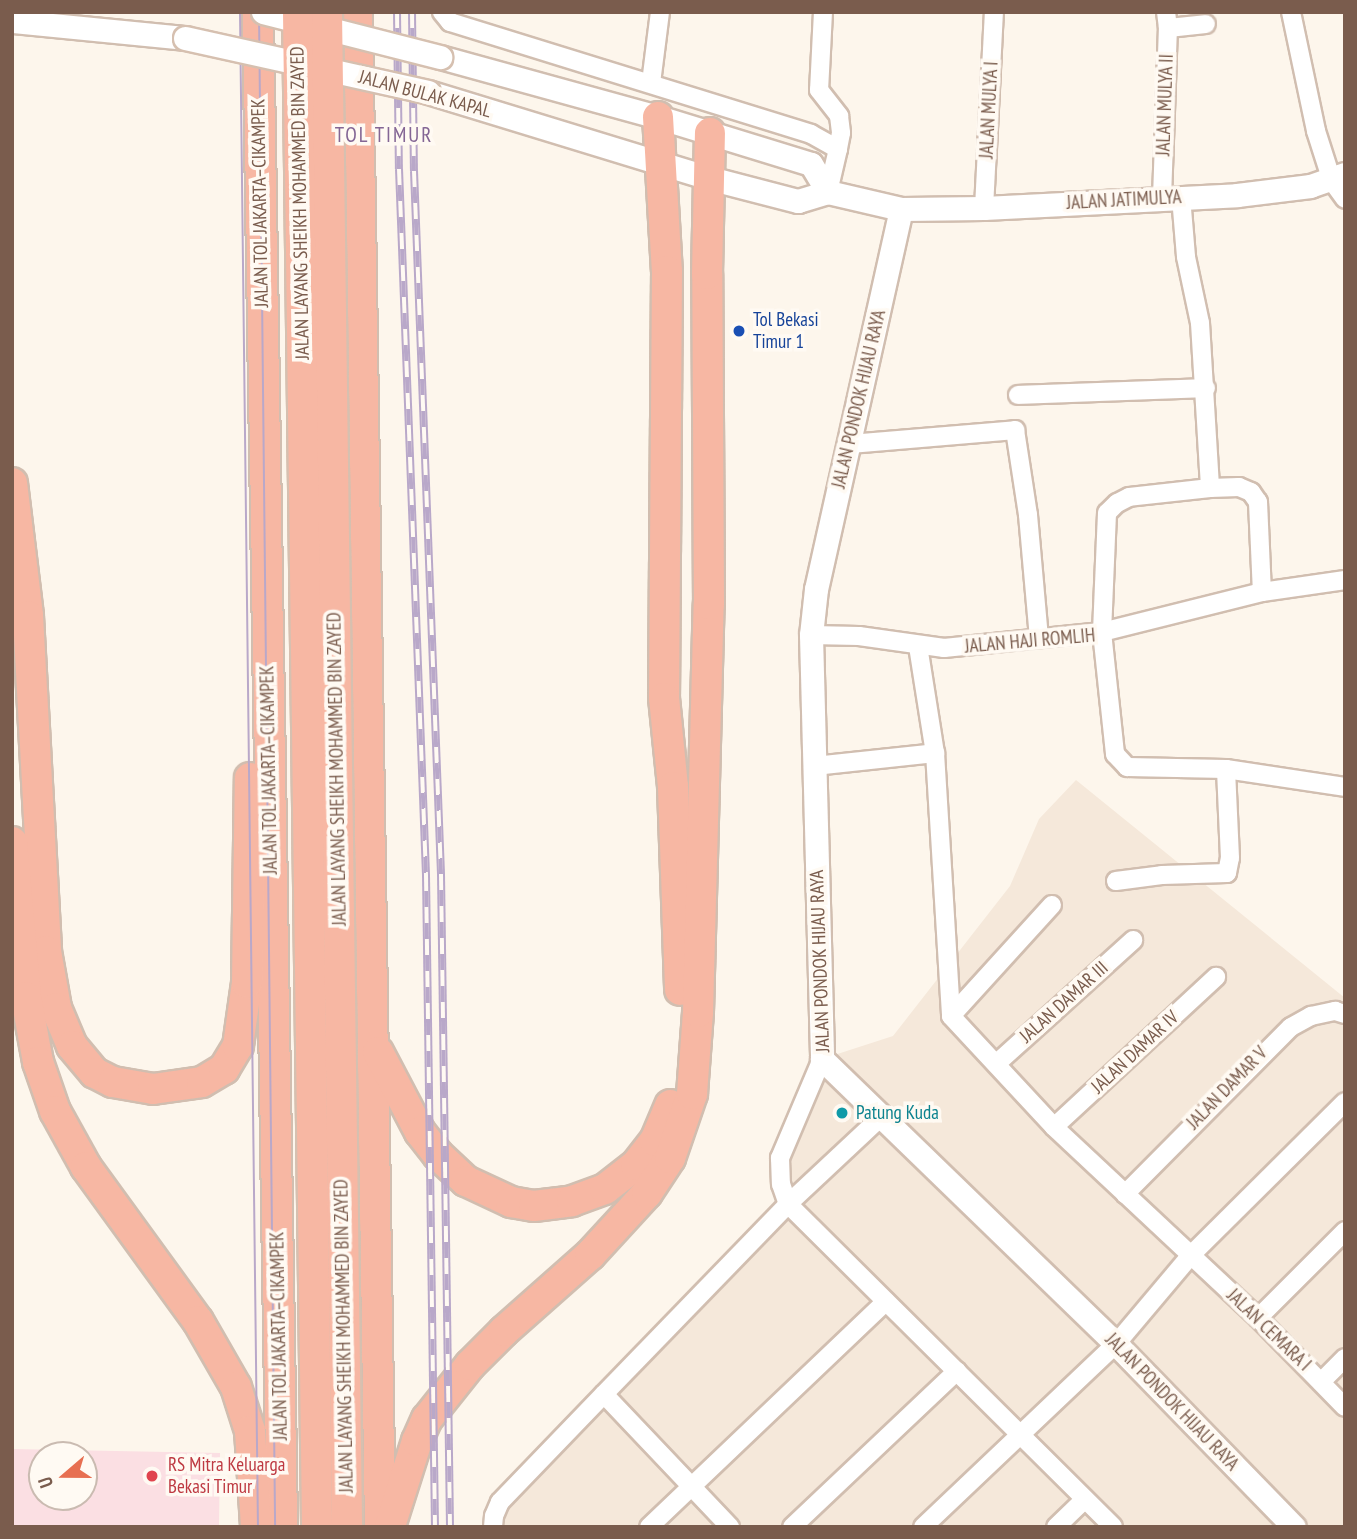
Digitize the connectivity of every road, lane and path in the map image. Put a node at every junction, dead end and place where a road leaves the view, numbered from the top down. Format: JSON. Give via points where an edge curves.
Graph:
{"nodes":[{"id":1,"x":261,"y":12,"type":"edge"},
{"id":2,"x":298,"y":12,"type":"edge"},
{"id":3,"x":327,"y":12,"type":"edge"},
{"id":4,"x":357,"y":12,"type":"edge"},
{"id":5,"x":442,"y":12,"type":"edge"},
{"id":6,"x":660,"y":12,"type":"edge"},
{"id":7,"x":823,"y":12,"type":"edge"},
{"id":8,"x":994,"y":12,"type":"edge"},
{"id":9,"x":1291,"y":12,"type":"edge"},
{"id":10,"x":1167,"y":20,"type":"edge"},
{"id":11,"x":12,"y":21,"type":"edge"},
{"id":12,"x":1206,"y":24,"type":"dead end"},
{"id":13,"x":651,"y":83,"type":"junction"},
{"id":14,"x":657,"y":117,"type":"junction"},
{"id":15,"x":710,"y":133,"type":"junction"},
{"id":16,"x":838,"y":149,"type":"junction"},
{"id":17,"x":659,"y":160,"type":"junction"},
{"id":18,"x":709,"y":178,"type":"junction"},
{"id":19,"x":1340,"y":185,"type":"edge"},
{"id":20,"x":828,"y":192,"type":"junction"},
{"id":21,"x":1171,"y":198,"type":"junction"},
{"id":22,"x":984,"y":208,"type":"junction"},
{"id":23,"x":901,"y":209,"type":"junction"},
{"id":24,"x":667,"y":271,"type":"junction"},
{"id":25,"x":707,"y":274,"type":"junction"},
{"id":26,"x":261,"y":303,"type":"junction"},
{"id":27,"x":1206,"y":388,"type":"junction"},
{"id":28,"x":1018,"y":395,"type":"dead end"},
{"id":29,"x":850,"y":444,"type":"junction"},
{"id":30,"x":12,"y":483,"type":"edge"},
{"id":31,"x":1210,"y":488,"type":"junction"},
{"id":32,"x":1345,"y":580,"type":"edge"},
{"id":33,"x":1262,"y":592,"type":"junction"},
{"id":34,"x":1102,"y":632,"type":"junction"},
{"id":35,"x":811,"y":635,"type":"junction"},
{"id":36,"x":1039,"y":639,"type":"junction"},
{"id":37,"x":918,"y":646,"type":"junction"},
{"id":38,"x":935,"y":753,"type":"junction"},
{"id":39,"x":814,"y":766,"type":"junction"},
{"id":40,"x":1226,"y":769,"type":"junction"},
{"id":41,"x":1345,"y":787,"type":"edge"},
{"id":42,"x":12,"y":842,"type":"edge"},
{"id":43,"x":1116,"y":881,"type":"dead end"},
{"id":44,"x":1052,"y":905,"type":"dead end"},
{"id":45,"x":1133,"y":940,"type":"dead end"},
{"id":46,"x":1216,"y":977,"type":"dead end"},
{"id":47,"x":1345,"y":1014,"type":"edge"},
{"id":48,"x":951,"y":1016,"type":"junction"},
{"id":49,"x":374,"y":1046,"type":"junction"},
{"id":50,"x":822,"y":1059,"type":"junction"},
{"id":51,"x":996,"y":1064,"type":"junction"},
{"id":52,"x":1345,"y":1102,"type":"edge"},
{"id":53,"x":883,"y":1115,"type":"junction"},
{"id":54,"x":1054,"y":1127,"type":"junction"},
{"id":55,"x":1125,"y":1194,"type":"junction"},
{"id":56,"x":788,"y":1203,"type":"junction"},
{"id":57,"x":1345,"y":1231,"type":"edge"},
{"id":58,"x":1191,"y":1255,"type":"junction"},
{"id":59,"x":886,"y":1301,"type":"junction"},
{"id":60,"x":1258,"y":1318,"type":"junction"},
{"id":61,"x":1116,"y":1344,"type":"junction"},
{"id":62,"x":1345,"y":1358,"type":"edge"},
{"id":63,"x":957,"y":1371,"type":"junction"},
{"id":64,"x":1321,"y":1382,"type":"junction"},
{"id":65,"x":604,"y":1394,"type":"junction"},
{"id":66,"x":1345,"y":1407,"type":"edge"},
{"id":67,"x":1021,"y":1435,"type":"junction"},
{"id":68,"x":691,"y":1487,"type":"junction"},
{"id":69,"x":1086,"y":1499,"type":"junction"},
{"id":70,"x":256,"y":1527,"type":"edge"},
{"id":71,"x":282,"y":1527,"type":"edge"},
{"id":72,"x":317,"y":1527,"type":"edge"},
{"id":73,"x":346,"y":1527,"type":"edge"},
{"id":74,"x":380,"y":1527,"type":"edge"},
{"id":75,"x":390,"y":1527,"type":"edge"},
{"id":76,"x":493,"y":1527,"type":"edge"},
{"id":77,"x":649,"y":1527,"type":"edge"},
{"id":78,"x":730,"y":1527,"type":"edge"},
{"id":79,"x":792,"y":1527,"type":"edge"},
{"id":80,"x":923,"y":1527,"type":"edge"},
{"id":81,"x":1056,"y":1527,"type":"edge"},
{"id":82,"x":1113,"y":1527,"type":"edge"},
{"id":83,"x":1294,"y":1527,"type":"edge"}],
"edges":[{"from":1,"to":14,"type":"main road","name":"JALAN BULAK KAPAL","bridge":true},
{"from":1,"to":26,"type":"highway","name":"JALAN TOL JAKARTA–CIKAMPEK"},
{"from":2,"to":72,"type":"highway","name":"JALAN LAYANG SHEIKH MOHAMMED BIN ZAYED","bridge":true},
{"from":3,"to":73,"type":"highway","name":"JALAN LAYANG SHEIKH MOHAMMED BIN ZAYED","bridge":true},
{"from":4,"to":49,"type":"highway"},
{"from":5,"to":13,"type":"street","via":[[450,22]]},
{"from":6,"to":13,"type":"street"},
{"from":7,"to":16,"type":"street","via":[[819,90],[839,116]]},
{"from":8,"to":22,"type":"street","name":"JALAN MULYA I"},
{"from":9,"to":19,"type":"street","via":[[1316,131]]},
{"from":10,"to":12,"type":"street"},
{"from":10,"to":21,"type":"street","name":"JALAN MULYA II"},
{"from":11,"to":17,"type":"main road","name":"JALAN BULAK KAPAL","bridge":true,"via":[[185,37],[428,92]]},
{"from":13,"to":16,"type":"street","via":[[811,134]]},
{"from":14,"to":15,"type":"main road","name":"JALAN BULAK KAPAL"},
{"from":14,"to":17,"type":"highway"},
{"from":15,"to":18,"type":"highway"},
{"from":15,"to":20,"type":"main road","name":"JALAN BULAK KAPAL","via":[[811,164]]},
{"from":16,"to":20,"type":"street"},
{"from":17,"to":18,"type":"main road","name":"JALAN BULAK KAPAL"},
{"from":17,"to":24,"type":"highway"},
{"from":18,"to":20,"type":"main road","name":"JALAN BULAK KAPAL","via":[[798,201]]},
{"from":18,"to":25,"type":"highway"},
{"from":19,"to":21,"type":"main road","name":"JALAN JATIMULYA"},
{"from":20,"to":23,"type":"main road","name":"JALAN BULAK KAPAL"},
{"from":21,"to":22,"type":"main road","name":"JALAN JATIMULYA"},
{"from":21,"to":27,"type":"street","name":"JALAN MULYA II"},
{"from":22,"to":23,"type":"main road","name":"JALAN JATIMULYA"},
{"from":23,"to":29,"type":"main road","name":"JALAN PONDOK HIJAU RAYA"},
{"from":24,"to":25,"type":"highway"},
{"from":24,"to":49,"type":"highway","via":[[664,698],[673,788],[681,1014],[672,1099],[655,1141],[636,1165],[605,1189],[572,1201],[522,1204],[466,1181],[439,1155],[420,1132]]},
{"from":25,"to":75,"type":"highway","via":[[709,604],[692,1094],[670,1158],[647,1193],[590,1255],[470,1365],[427,1419]]},
{"from":26,"to":30,"type":"highway","via":[[254,336],[247,983],[238,1046],[224,1069],[202,1082],[153,1089],[113,1082],[95,1073],[72,1046],[56,1008],[46,951],[28,616]]},
{"from":26,"to":71,"type":"highway","name":"JALAN TOL JAKARTA–CIKAMPEK"},
{"from":27,"to":28,"type":"street"},
{"from":27,"to":31,"type":"street","name":"JALAN MULYA II"},
{"from":29,"to":35,"type":"main road","name":"JALAN PONDOK HIJAU RAYA","via":[[816,589]]},
{"from":29,"to":36,"type":"street","via":[[1015,430]]},
{"from":31,"to":33,"type":"street","via":[[1239,487],[1251,492],[1258,502]]},
{"from":31,"to":34,"type":"street","via":[[1129,496],[1107,513]]},
{"from":32,"to":33,"type":"street"},
{"from":33,"to":34,"type":"street"},
{"from":34,"to":36,"type":"street","name":"JALAN HAJI ROMLIH"},
{"from":34,"to":40,"type":"street","name":"JALAN HAJI ROMLIH","via":[[1115,754],[1120,762],[1127,767]]},
{"from":35,"to":37,"type":"street","name":"JALAN HAJI ROMLIH","via":[[859,636]]},
{"from":35,"to":39,"type":"main road","name":"JALAN PONDOK HIJAU RAYA"},
{"from":36,"to":37,"type":"street","name":"JALAN HAJI ROMLIH","via":[[944,649]]},
{"from":37,"to":38,"type":"street"},
{"from":38,"to":39,"type":"street"},
{"from":38,"to":48,"type":"street"},
{"from":39,"to":50,"type":"main road","name":"JALAN PONDOK HIJAU RAYA"},
{"from":40,"to":41,"type":"street","name":"JALAN HAJI ROMLIH"},
{"from":40,"to":43,"type":"street","via":[[1227,873]]},
{"from":42,"to":70,"type":"highway","via":[[26,997],[38,1062],[55,1111],[86,1167],[198,1321],[236,1387],[250,1431]]},
{"from":44,"to":48,"type":"street"},
{"from":45,"to":51,"type":"street","name":"JALAN DAMAR III"},
{"from":46,"to":54,"type":"street","name":"JALAN DAMAR IV"},
{"from":47,"to":55,"type":"street","name":"JALAN DAMAR V","via":[[1335,1011],[1311,1016],[1291,1027]]},
{"from":48,"to":51,"type":"street","name":"JALAN CEMARA I"},
{"from":49,"to":74,"type":"highway"},
{"from":50,"to":53,"type":"main road","name":"JALAN PONDOK HIJAU RAYA"},
{"from":50,"to":56,"type":"street","via":[[780,1158],[781,1184]]},
{"from":51,"to":54,"type":"street","name":"JALAN CEMARA I"},
{"from":52,"to":58,"type":"street"},
{"from":53,"to":56,"type":"street"},
{"from":53,"to":61,"type":"main road","name":"JALAN PONDOK HIJAU RAYA"},
{"from":54,"to":55,"type":"street","name":"JALAN CEMARA I"},
{"from":55,"to":58,"type":"street","name":"JALAN CEMARA I"},
{"from":56,"to":59,"type":"street"},
{"from":56,"to":65,"type":"street"},
{"from":57,"to":60,"type":"street"},
{"from":58,"to":60,"type":"street","name":"JALAN CEMARA I"},
{"from":58,"to":61,"type":"street"},
{"from":59,"to":63,"type":"street"},
{"from":59,"to":68,"type":"street"},
{"from":60,"to":64,"type":"street","name":"JALAN CEMARA I"},
{"from":61,"to":67,"type":"street"},
{"from":61,"to":83,"type":"main road","name":"JALAN PONDOK HIJAU RAYA"},
{"from":62,"to":64,"type":"street"},
{"from":63,"to":67,"type":"street"},
{"from":63,"to":79,"type":"street"},
{"from":64,"to":66,"type":"street","name":"JALAN CEMARA I"},
{"from":65,"to":68,"type":"street"},
{"from":65,"to":76,"type":"street","via":[[500,1502]]},
{"from":67,"to":69,"type":"street"},
{"from":67,"to":80,"type":"street"},
{"from":68,"to":77,"type":"street"},
{"from":68,"to":78,"type":"street"},
{"from":69,"to":81,"type":"street"},
{"from":69,"to":82,"type":"street"}]}
